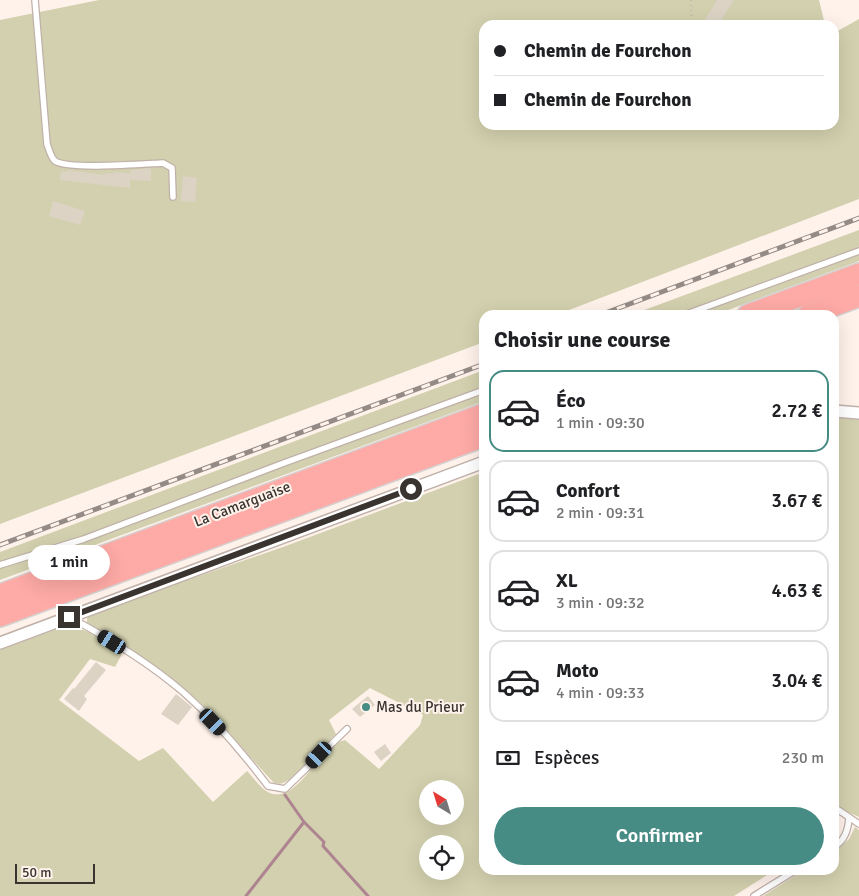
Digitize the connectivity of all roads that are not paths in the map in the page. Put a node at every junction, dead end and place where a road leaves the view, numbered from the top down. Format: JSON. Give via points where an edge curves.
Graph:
{"nodes":[{"id":1,"x":35,"y":0,"type":"edge"},
{"id":2,"x":173,"y":197,"type":"dead end"},
{"id":3,"x":859,"y":251,"type":"edge"},
{"id":4,"x":859,"y":274,"type":"edge"},
{"id":5,"x":859,"y":297,"type":"edge"},
{"id":6,"x":698,"y":310,"type":"edge"},
{"id":7,"x":762,"y":310,"type":"edge"},
{"id":8,"x":821,"y":310,"type":"edge"},
{"id":9,"x":479,"y":392,"type":"edge"},
{"id":10,"x":839,"y":411,"type":"edge"},
{"id":11,"x":859,"y":413,"type":"edge"},
{"id":12,"x":479,"y":416,"type":"edge"},
{"id":13,"x":479,"y":438,"type":"edge"},
{"id":14,"x":479,"y":464,"type":"edge"},
{"id":15,"x":0,"y":564,"type":"edge"},
{"id":16,"x":0,"y":595,"type":"edge"},
{"id":17,"x":0,"y":616,"type":"edge"},
{"id":18,"x":69,"y":617,"type":"junction"},
{"id":19,"x":0,"y":643,"type":"edge"},
{"id":20,"x":347,"y":730,"type":"dead end"},
{"id":21,"x":839,"y":811,"type":"edge"},
{"id":22,"x":849,"y":818,"type":"junction"},
{"id":23,"x":859,"y":824,"type":"edge"},
{"id":24,"x":839,"y":844,"type":"edge"},
{"id":25,"x":788,"y":875,"type":"edge"},
{"id":26,"x":754,"y":896,"type":"edge"}],
"edges":[{"from":1,"to":2,"type":"lane","via":[[46,144],[54,160],[62,164],[96,166],[163,163],[172,168]]},
{"from":3,"to":6,"type":"lane"},
{"from":4,"to":7,"type":"highway"},
{"from":5,"to":8,"type":"highway"},
{"from":9,"to":15,"type":"lane","via":[[84,538]]},
{"from":10,"to":11,"type":"street"},
{"from":12,"to":16,"type":"highway","name":"La Camarguaise"},
{"from":13,"to":17,"type":"highway","name":"La Camarguaise"},
{"from":14,"to":18,"type":"street"},
{"from":18,"to":19,"type":"street"},
{"from":18,"to":20,"type":"lane","via":[[125,650],[183,692],[243,753],[268,786],[285,789]]},
{"from":21,"to":22,"type":"lane"},
{"from":22,"to":23,"type":"lane"},
{"from":22,"to":24,"type":"lane","via":[[848,829]]},
{"from":25,"to":26,"type":"lane"}]}
